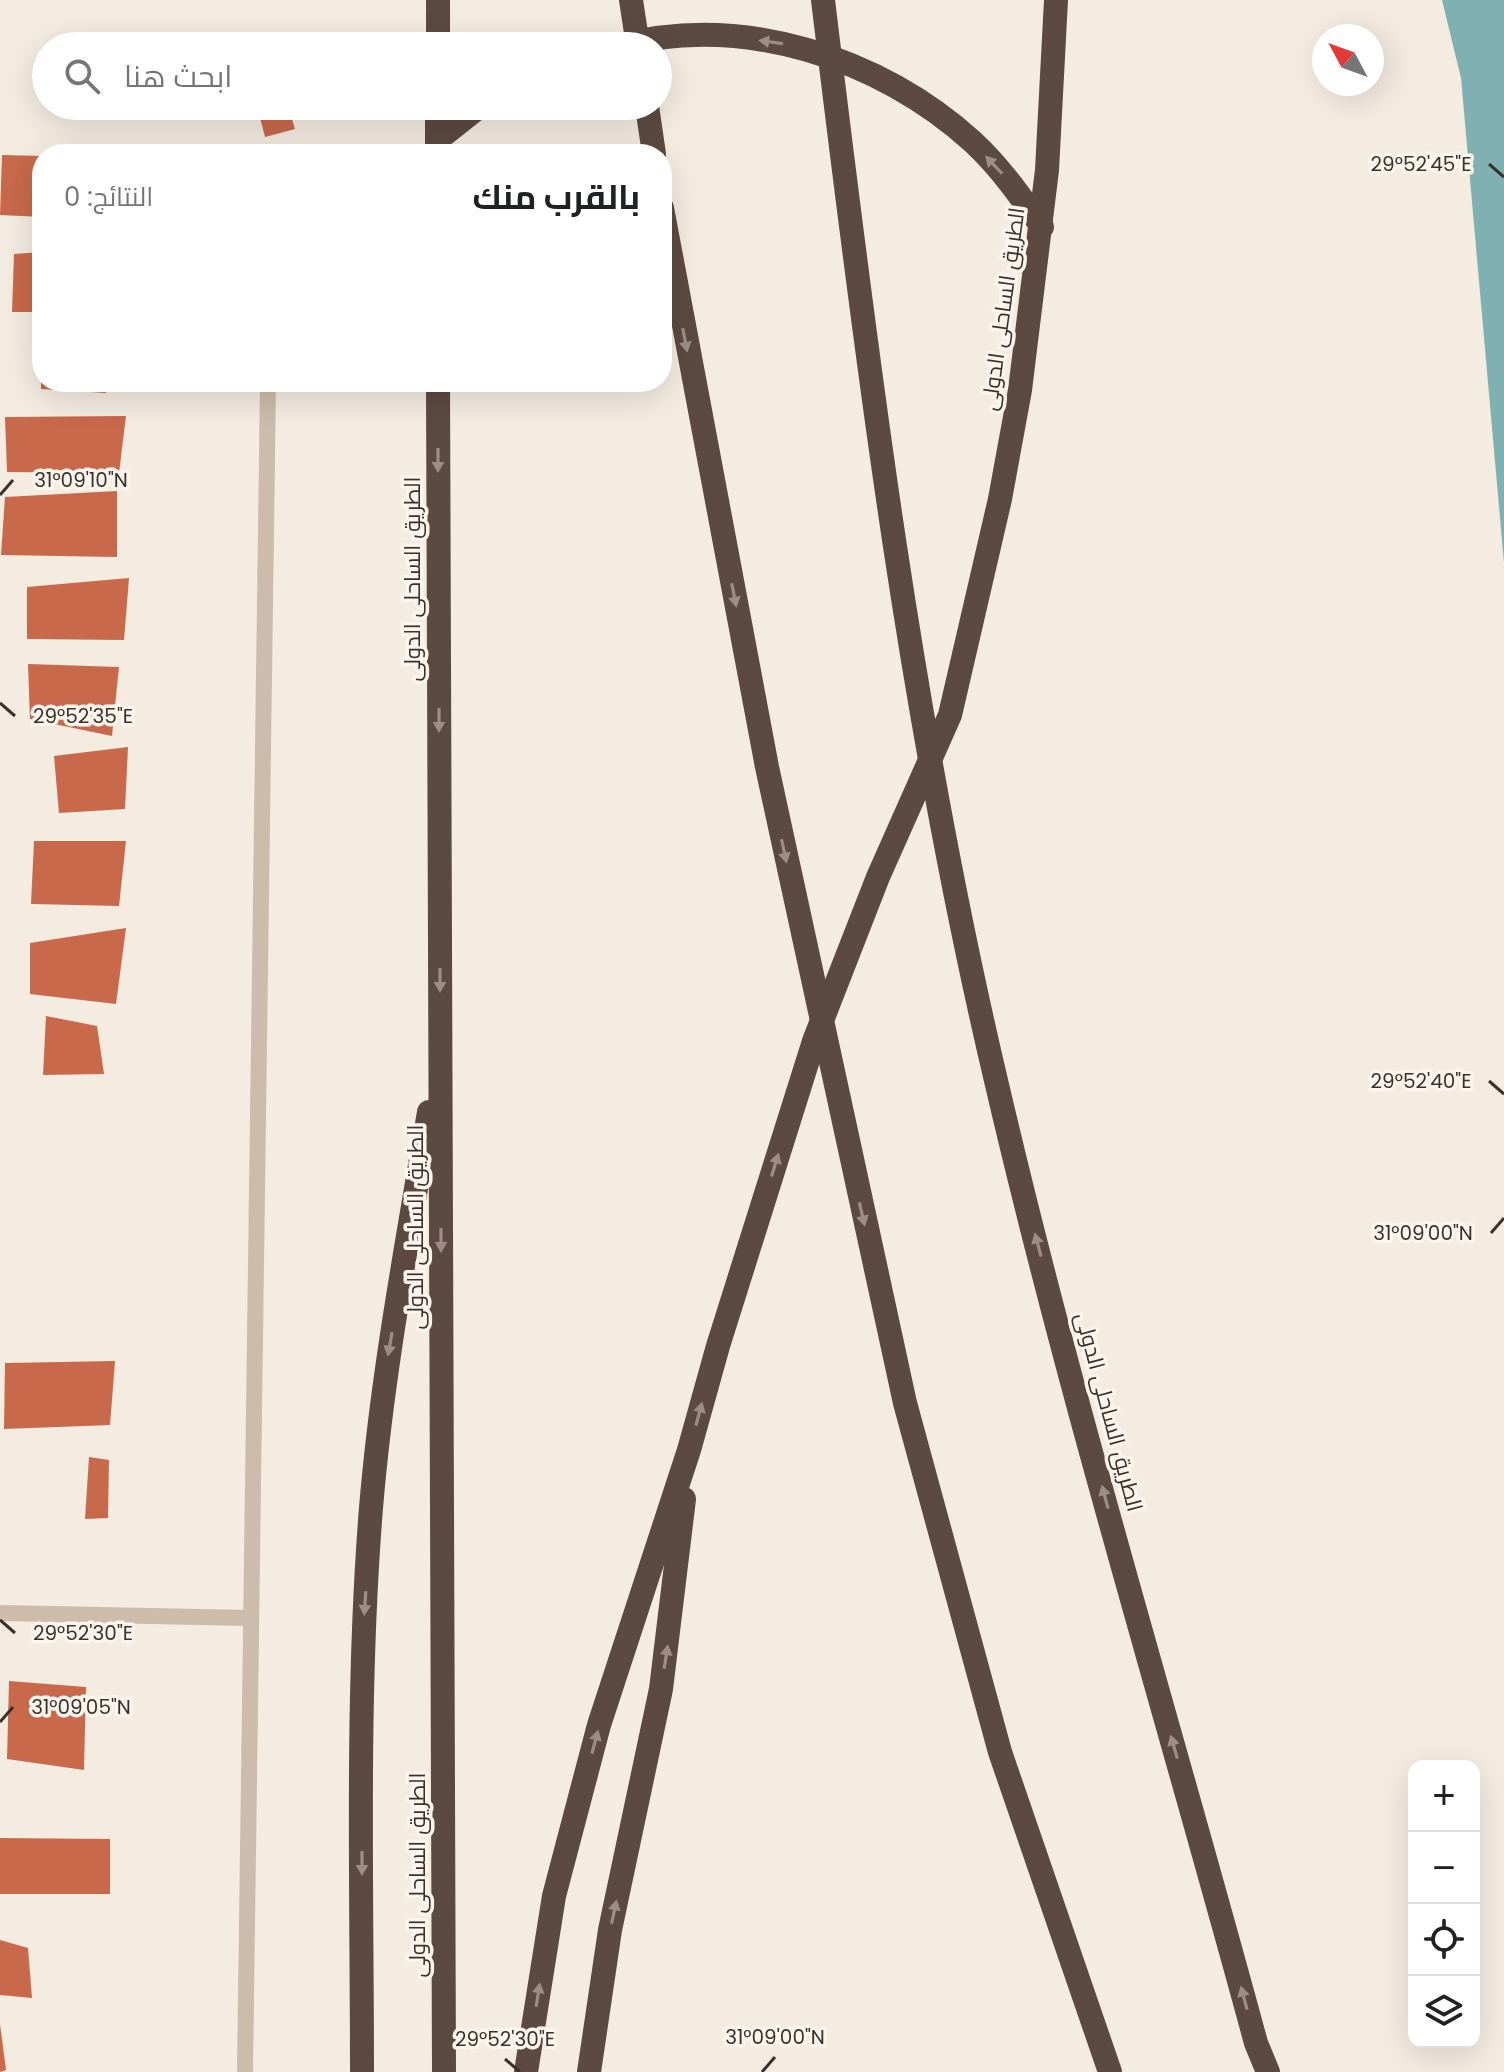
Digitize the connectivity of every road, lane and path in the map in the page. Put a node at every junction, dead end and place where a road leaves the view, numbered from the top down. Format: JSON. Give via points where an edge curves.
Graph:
{"nodes":[{"id":1,"x":438,"y":0,"type":"edge"},
{"id":2,"x":631,"y":0,"type":"edge"},
{"id":3,"x":823,"y":0,"type":"edge"},
{"id":4,"x":1056,"y":0,"type":"edge"},
{"id":5,"x":438,"y":32,"type":"edge"},
{"id":6,"x":636,"y":32,"type":"edge"},
{"id":7,"x":672,"y":37,"type":"edge"},
{"id":8,"x":437,"y":120,"type":"edge"},
{"id":9,"x":465,"y":120,"type":"edge"},
{"id":10,"x":649,"y":120,"type":"edge"},
{"id":11,"x":437,"y":144,"type":"edge"},
{"id":12,"x":440,"y":144,"type":"edge"},
{"id":13,"x":653,"y":144,"type":"edge"},
{"id":14,"x":1042,"y":227,"type":"junction"},
{"id":15,"x":672,"y":261,"type":"edge"},
{"id":16,"x":268,"y":392,"type":"edge"},
{"id":17,"x":438,"y":392,"type":"edge"},
{"id":18,"x":440,"y":1047,"type":"junction"},
{"id":19,"x":689,"y":1450,"type":"junction"},
{"id":20,"x":0,"y":1613,"type":"edge"},
{"id":21,"x":251,"y":1618,"type":"junction"},
{"id":22,"x":245,"y":2072,"type":"edge"},
{"id":23,"x":362,"y":2072,"type":"edge"},
{"id":24,"x":444,"y":2072,"type":"edge"},
{"id":25,"x":526,"y":2072,"type":"edge"},
{"id":26,"x":589,"y":2072,"type":"edge"},
{"id":27,"x":1110,"y":2072,"type":"edge"},
{"id":28,"x":1268,"y":2072,"type":"edge"}],
"edges":[{"from":1,"to":5,"type":"highway"},
{"from":2,"to":6,"type":"highway","bridge":true},
{"from":28,"to":3,"type":"highway","name":"الطريق الساحلى الدولى","one_way":true,"bridge":true,"via":[[1048,1283],[998,1090],[953,881],[891,519]]},
{"from":4,"to":14,"type":"highway","name":"الطريق الساحلى الدولى"},
{"from":14,"to":7,"type":"highway","one_way":true,"via":[[974,143],[887,81],[787,44]]},
{"from":8,"to":11,"type":"highway"},
{"from":9,"to":12,"type":"highway"},
{"from":10,"to":13,"type":"highway"},
{"from":19,"to":14,"type":"highway","name":"الطريق الساحلى الدولى","one_way":true,"via":[[814,1041],[878,877],[950,715],[1000,499]]},
{"from":15,"to":27,"type":"highway","one_way":true,"bridge":true,"via":[[767,767],[905,1403],[1000,1752]]},
{"from":16,"to":21,"type":"lane"},
{"from":17,"to":18,"type":"highway","name":"الطريق الساحلى الدولى","one_way":true},
{"from":18,"to":23,"type":"highway","one_way":true,"via":[[385,1377],[371,1511],[362,1714]]},
{"from":18,"to":24,"type":"highway","name":"الطريق الساحلى الدولى","one_way":true},
{"from":25,"to":19,"type":"highway","name":"الطريق الساحلى الدولى","one_way":true,"via":[[554,1896],[599,1725]]},
{"from":26,"to":19,"type":"highway","one_way":true,"via":[[610,1930],[667,1649]]},
{"from":20,"to":21,"type":"lane"},
{"from":21,"to":22,"type":"lane"}]}
